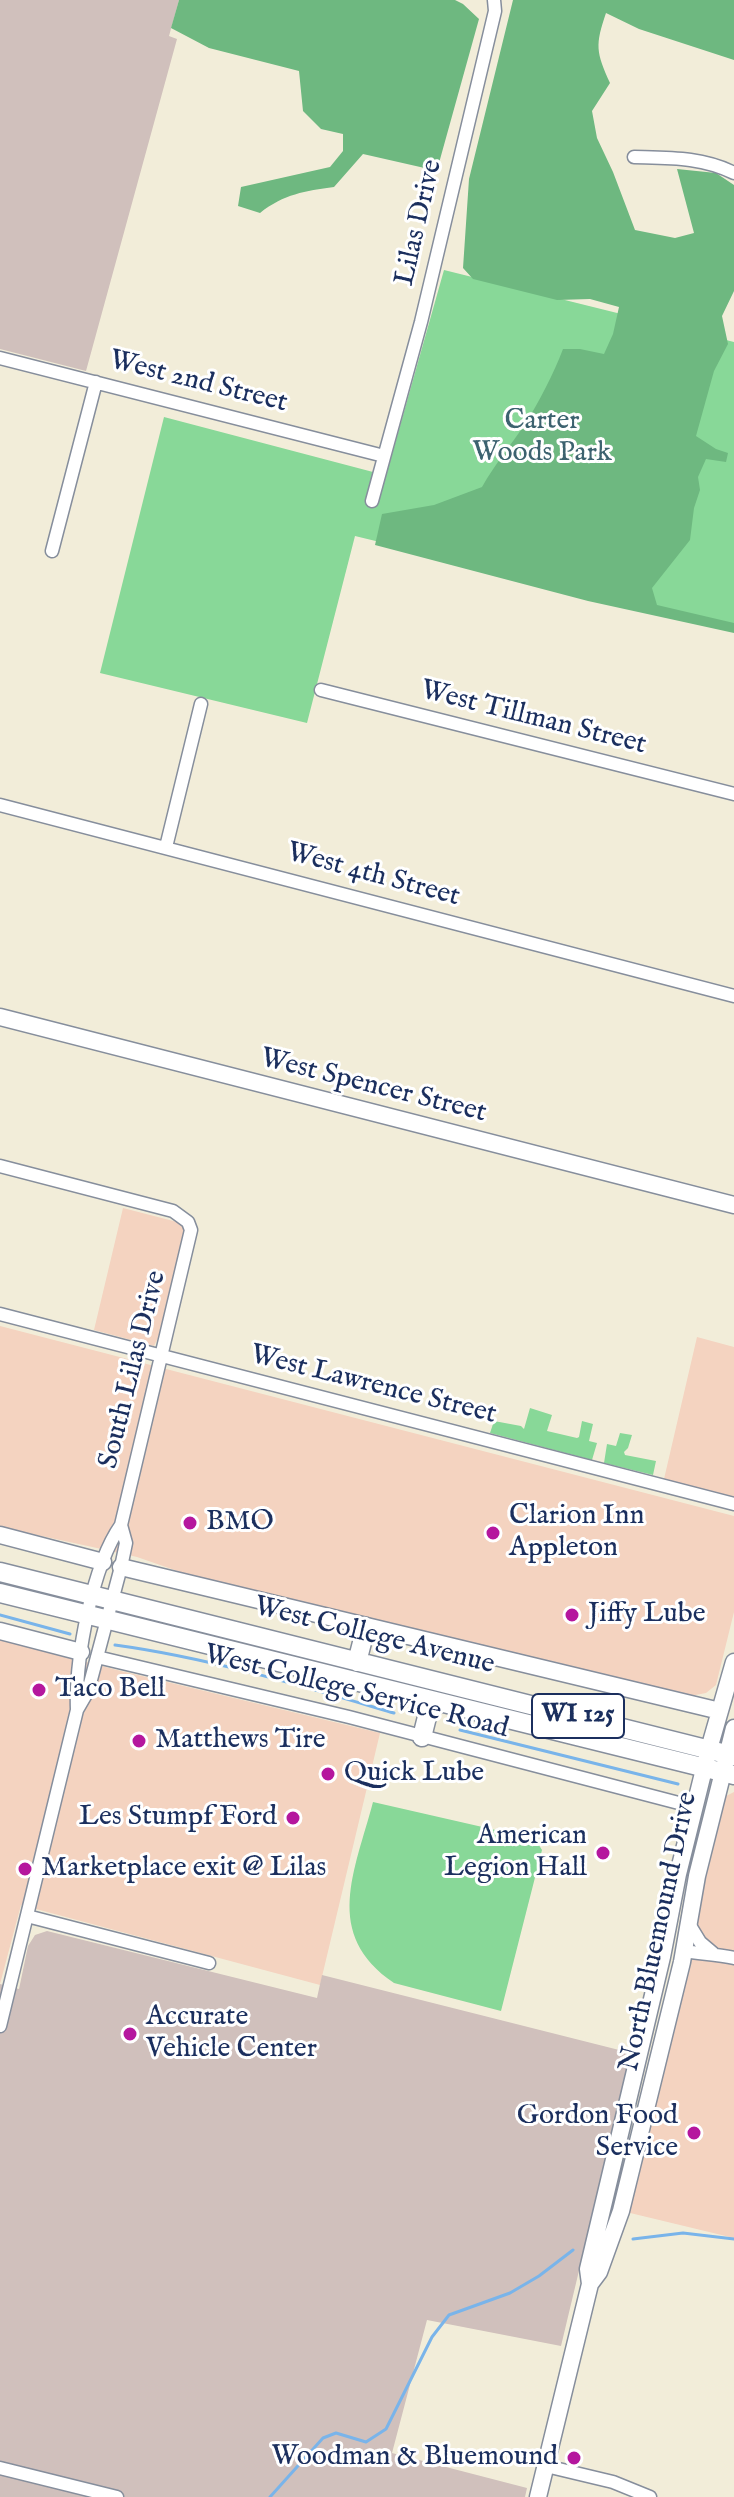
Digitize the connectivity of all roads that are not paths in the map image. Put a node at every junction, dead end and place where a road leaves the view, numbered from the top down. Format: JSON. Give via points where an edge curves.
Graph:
{"nodes":[{"id":1,"x":494,"y":0,"type":"edge"},
{"id":2,"x":634,"y":157,"type":"dead end"},
{"id":3,"x":734,"y":173,"type":"edge"},
{"id":4,"x":0,"y":358,"type":"edge"},
{"id":5,"x":96,"y":382,"type":"junction"},
{"id":6,"x":384,"y":456,"type":"junction"},
{"id":7,"x":372,"y":501,"type":"dead end"},
{"id":8,"x":52,"y":551,"type":"dead end"},
{"id":9,"x":321,"y":690,"type":"dead end"},
{"id":10,"x":201,"y":704,"type":"dead end"},
{"id":11,"x":734,"y":794,"type":"edge"},
{"id":12,"x":0,"y":805,"type":"edge"},
{"id":13,"x":166,"y":847,"type":"junction"},
{"id":14,"x":734,"y":996,"type":"edge"},
{"id":15,"x":0,"y":1017,"type":"edge"},
{"id":16,"x":0,"y":1166,"type":"edge"},
{"id":17,"x":734,"y":1205,"type":"edge"},
{"id":18,"x":0,"y":1314,"type":"edge"},
{"id":19,"x":162,"y":1356,"type":"junction"},
{"id":20,"x":734,"y":1504,"type":"edge"},
{"id":21,"x":121,"y":1525,"type":"junction"},
{"id":22,"x":0,"y":1535,"type":"edge"},
{"id":23,"x":103,"y":1562,"type":"junction"},
{"id":24,"x":121,"y":1567,"type":"junction"},
{"id":25,"x":0,"y":1572,"type":"edge"},
{"id":26,"x":0,"y":1593,"type":"edge"},
{"id":27,"x":94,"y":1595,"type":"junction"},
{"id":28,"x":112,"y":1600,"type":"junction"},
{"id":29,"x":88,"y":1615,"type":"junction"},
{"id":30,"x":107,"y":1620,"type":"junction"},
{"id":31,"x":366,"y":1627,"type":"junction"},
{"id":32,"x":0,"y":1631,"type":"edge"},
{"id":33,"x":89,"y":1654,"type":"junction"},
{"id":34,"x":357,"y":1662,"type":"junction"},
{"id":35,"x":734,"y":1662,"type":"edge"},
{"id":36,"x":431,"y":1701,"type":"junction"},
{"id":37,"x":720,"y":1711,"type":"junction"},
{"id":38,"x":734,"y":1728,"type":"edge"},
{"id":39,"x":422,"y":1737,"type":"junction"},
{"id":40,"x":723,"y":1753,"type":"edge"},
{"id":41,"x":720,"y":1772,"type":"edge"},
{"id":42,"x":694,"y":1807,"type":"junction"},
{"id":43,"x":676,"y":1884,"type":"junction"},
{"id":44,"x":27,"y":1916,"type":"junction"},
{"id":45,"x":689,"y":1924,"type":"junction"},
{"id":46,"x":684,"y":1951,"type":"junction"},
{"id":47,"x":713,"y":1953,"type":"junction"},
{"id":48,"x":734,"y":1958,"type":"edge"},
{"id":49,"x":209,"y":1963,"type":"dead end"},
{"id":50,"x":0,"y":2026,"type":"edge"},
{"id":51,"x":590,"y":2284,"type":"junction"},
{"id":52,"x":546,"y":2466,"type":"junction"},
{"id":53,"x":0,"y":2468,"type":"edge"},
{"id":54,"x":117,"y":2497,"type":"edge"},
{"id":55,"x":538,"y":2497,"type":"edge"},
{"id":56,"x":650,"y":2497,"type":"edge"}],
"edges":[{"from":1,"to":6,"type":"street","name":"Lilas Drive","via":[[421,322]]},
{"from":2,"to":3,"type":"street","via":[[694,159]]},
{"from":4,"to":5,"type":"street","name":"West 2nd Street"},
{"from":5,"to":6,"type":"street","name":"West 2nd Street"},
{"from":5,"to":8,"type":"street"},
{"from":6,"to":7,"type":"street","name":"Lilas Drive"},
{"from":9,"to":11,"type":"street","name":"West Tillman Street"},
{"from":10,"to":13,"type":"street"},
{"from":12,"to":13,"type":"street","name":"West 4th Street"},
{"from":13,"to":14,"type":"street","name":"West 4th Street"},
{"from":15,"to":17,"type":"street","name":"West Spencer Street"},
{"from":16,"to":19,"type":"street","name":"South Lilas Drive","via":[[173,1211],[190,1225]]},
{"from":18,"to":19,"type":"street","name":"West Lawrence Street"},
{"from":19,"to":20,"type":"street","name":"West Lawrence Street"},
{"from":19,"to":21,"type":"street","name":"South Lilas Drive"},
{"from":21,"to":23,"type":"street","name":"South Lilas Drive"},
{"from":21,"to":24,"type":"street","name":"South Lilas Drive","via":[[126,1543]]},
{"from":22,"to":23,"type":"street"},
{"from":23,"to":27,"type":"street","name":"South Lilas Drive"},
{"from":24,"to":28,"type":"street","name":"South Lilas Drive"},
{"from":24,"to":31,"type":"street"},
{"from":25,"to":27,"type":"main road","name":"West College Avenue","number":"WI 125"},
{"from":26,"to":29,"type":"main road","name":"West College Avenue","number":"WI 125"},
{"from":27,"to":28,"type":"main road","name":"West College Avenue","number":"WI 125"},
{"from":27,"to":29,"type":"street","name":"South Lilas Drive"},
{"from":28,"to":30,"type":"street","name":"South Lilas Drive"},
{"from":28,"to":34,"type":"main road","name":"West College Avenue","number":"WI 125"},
{"from":29,"to":30,"type":"main road","name":"West College Avenue","number":"WI 125"},
{"from":29,"to":33,"type":"street","name":"South Lilas Drive"},
{"from":30,"to":33,"type":"street","name":"South Lilas Drive"},
{"from":30,"to":36,"type":"main road","name":"West College Avenue","number":"WI 125"},
{"from":31,"to":34,"type":"main road"},
{"from":31,"to":37,"type":"street"},
{"from":32,"to":33,"type":"street","name":"West College Service Road"},
{"from":33,"to":39,"type":"street","name":"West College Service Road"},
{"from":33,"to":44,"type":"street","via":[[76,1688],[77,1710]]},
{"from":34,"to":40,"type":"main road","name":"West College Avenue","number":"WI 125"},
{"from":35,"to":37,"type":"street"},
{"from":36,"to":39,"type":"main road"},
{"from":36,"to":41,"type":"main road","name":"West College Avenue","number":"WI 125"},
{"from":37,"to":40,"type":"street"},
{"from":38,"to":40,"type":"street"},
{"from":39,"to":42,"type":"street","name":"West College Service Road"},
{"from":40,"to":41,"type":"street"},
{"from":41,"to":42,"type":"street","name":"North Bluemound Drive"},
{"from":41,"to":45,"type":"street","name":"North Bluemound Drive"},
{"from":42,"to":43,"type":"street","name":"North Bluemound Drive"},
{"from":43,"to":46,"type":"street","via":[[681,1902],[674,1941]]},
{"from":43,"to":51,"type":"street","name":"North Bluemound Drive","via":[[588,2269]]},
{"from":44,"to":49,"type":"street"},
{"from":44,"to":50,"type":"street"},
{"from":45,"to":46,"type":"street","name":"North Bluemound Drive"},
{"from":45,"to":47,"type":"street"},
{"from":46,"to":47,"type":"street"},
{"from":46,"to":51,"type":"street","name":"North Bluemound Drive","via":[[621,2211]]},
{"from":47,"to":48,"type":"street"},
{"from":51,"to":52,"type":"street","name":"North Bluemound Drive"},
{"from":52,"to":55,"type":"street","name":"North Bluemound Drive"},
{"from":52,"to":56,"type":"street"},
{"from":53,"to":54,"type":"street"}]}
